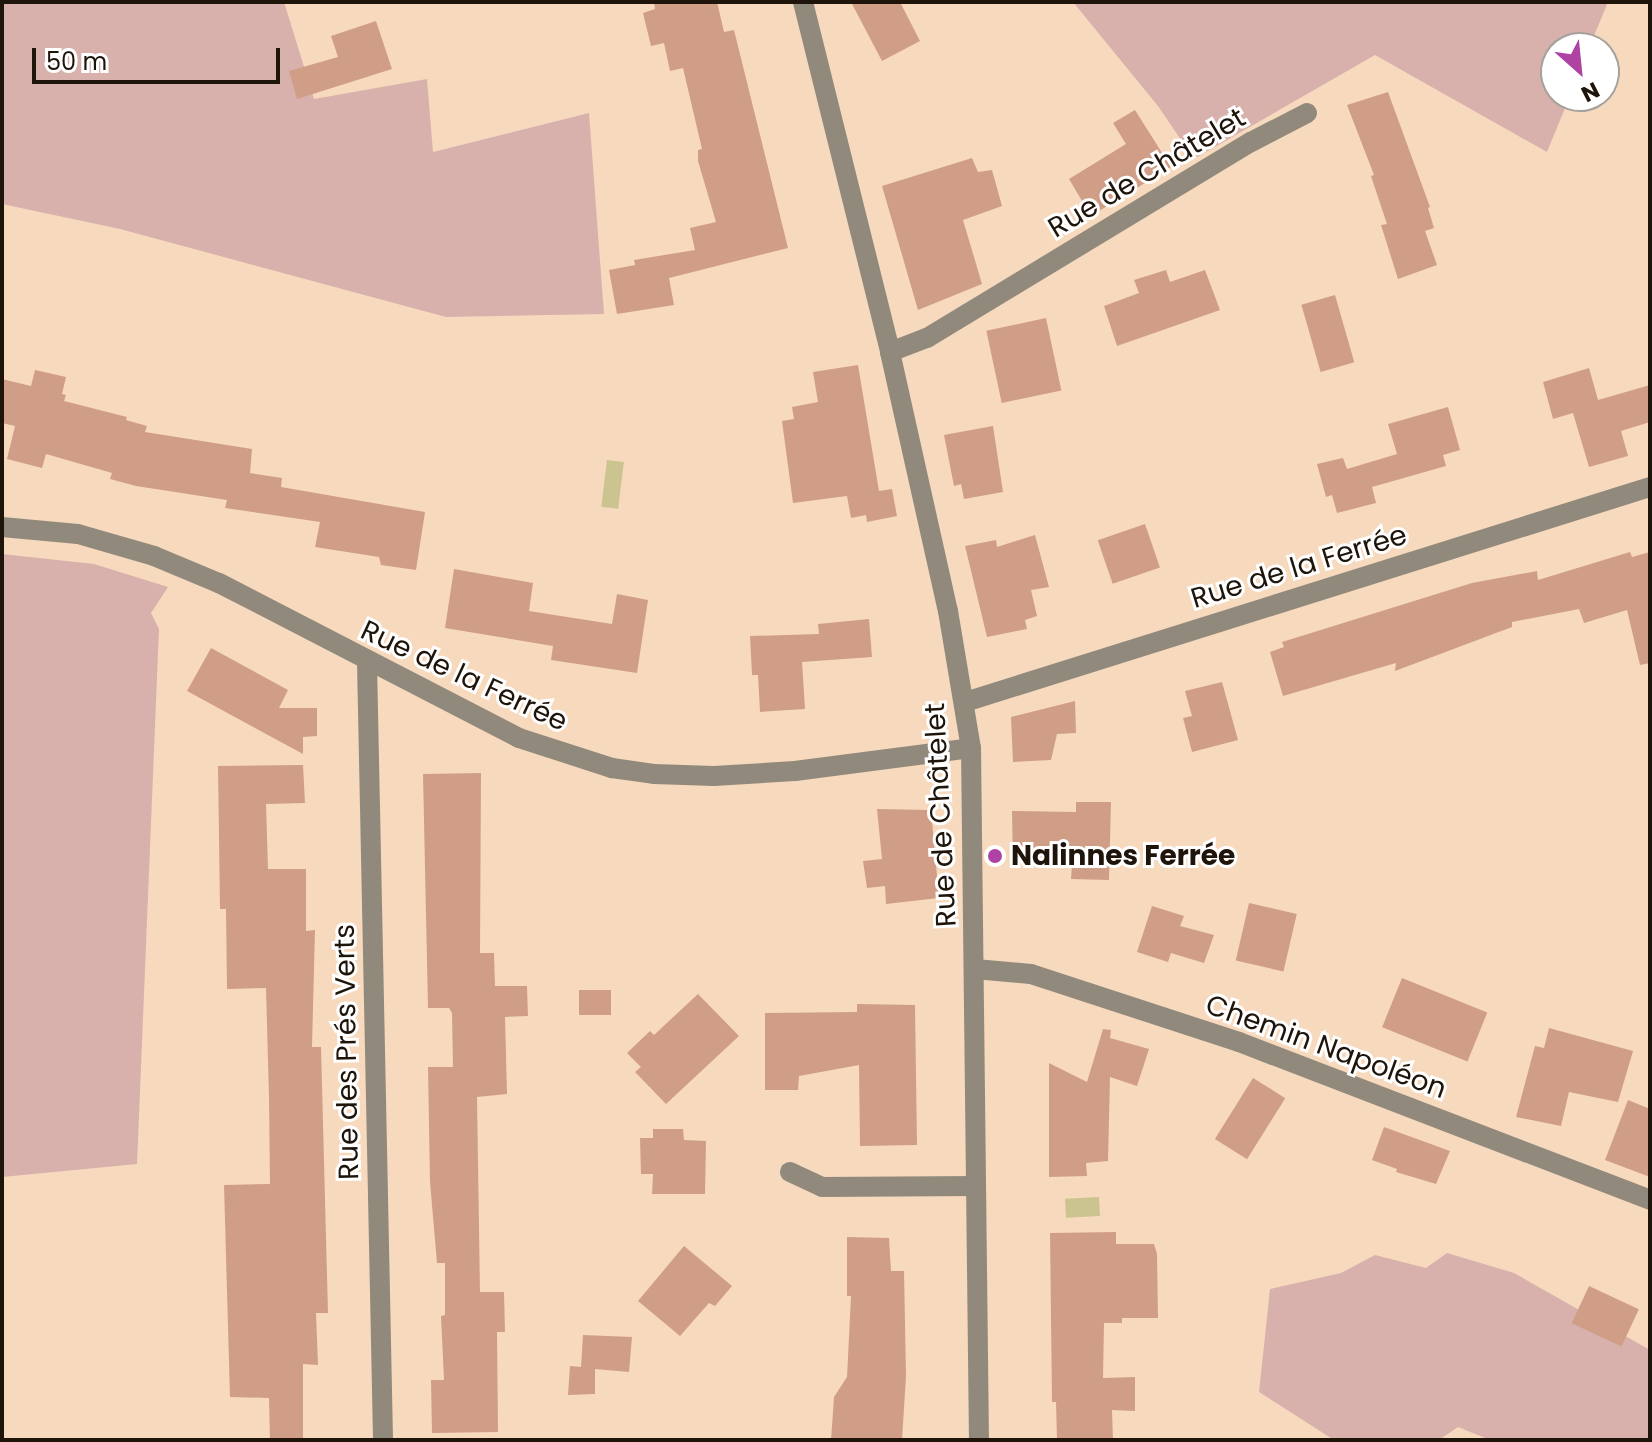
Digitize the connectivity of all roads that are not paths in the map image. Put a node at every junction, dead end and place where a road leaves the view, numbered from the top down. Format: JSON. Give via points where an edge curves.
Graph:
{"nodes":[{"id":1,"x":803,"y":2,"type":"edge"},
{"id":2,"x":1307,"y":113,"type":"dead end"},
{"id":3,"x":890,"y":352,"type":"junction"},
{"id":4,"x":1650,"y":487,"type":"edge"},
{"id":5,"x":2,"y":527,"type":"edge"},
{"id":6,"x":367,"y":662,"type":"junction"},
{"id":7,"x":965,"y":702,"type":"junction"},
{"id":8,"x":971,"y":748,"type":"junction"},
{"id":9,"x":975,"y":969,"type":"junction"},
{"id":10,"x":790,"y":1172,"type":"dead end"},
{"id":11,"x":976,"y":1186,"type":"junction"},
{"id":12,"x":1650,"y":1200,"type":"edge"},
{"id":13,"x":383,"y":1440,"type":"edge"},
{"id":14,"x":979,"y":1440,"type":"edge"}],
"edges":[{"from":1,"to":3,"type":"street","name":"Rue de Châtelet"},
{"from":2,"to":3,"type":"street","name":"Rue de Châtelet","via":[[927,338]]},
{"from":3,"to":7,"type":"street","name":"Rue de Châtelet"},
{"from":4,"to":7,"type":"street","name":"Rue de la Ferrée"},
{"from":5,"to":6,"type":"street","name":"Rue de la Ferrée","via":[[78,534],[154,556],[219,583]]},
{"from":6,"to":8,"type":"street","name":"Rue de la Ferrée","via":[[519,738],[571,757],[640,772],[714,776],[795,771]]},
{"from":6,"to":13,"type":"street","name":"Rue des Prés Verts"},
{"from":7,"to":8,"type":"street","name":"Rue de Châtelet"},
{"from":8,"to":9,"type":"street","name":"Rue de Châtelet"},
{"from":9,"to":11,"type":"street","name":"Rue de Châtelet"},
{"from":9,"to":12,"type":"street","name":"Chemin Napoléon","via":[[1031,974],[1239,1042]]},
{"from":10,"to":11,"type":"street","via":[[822,1187]]},
{"from":11,"to":14,"type":"street","name":"Rue de Châtelet"}]}
